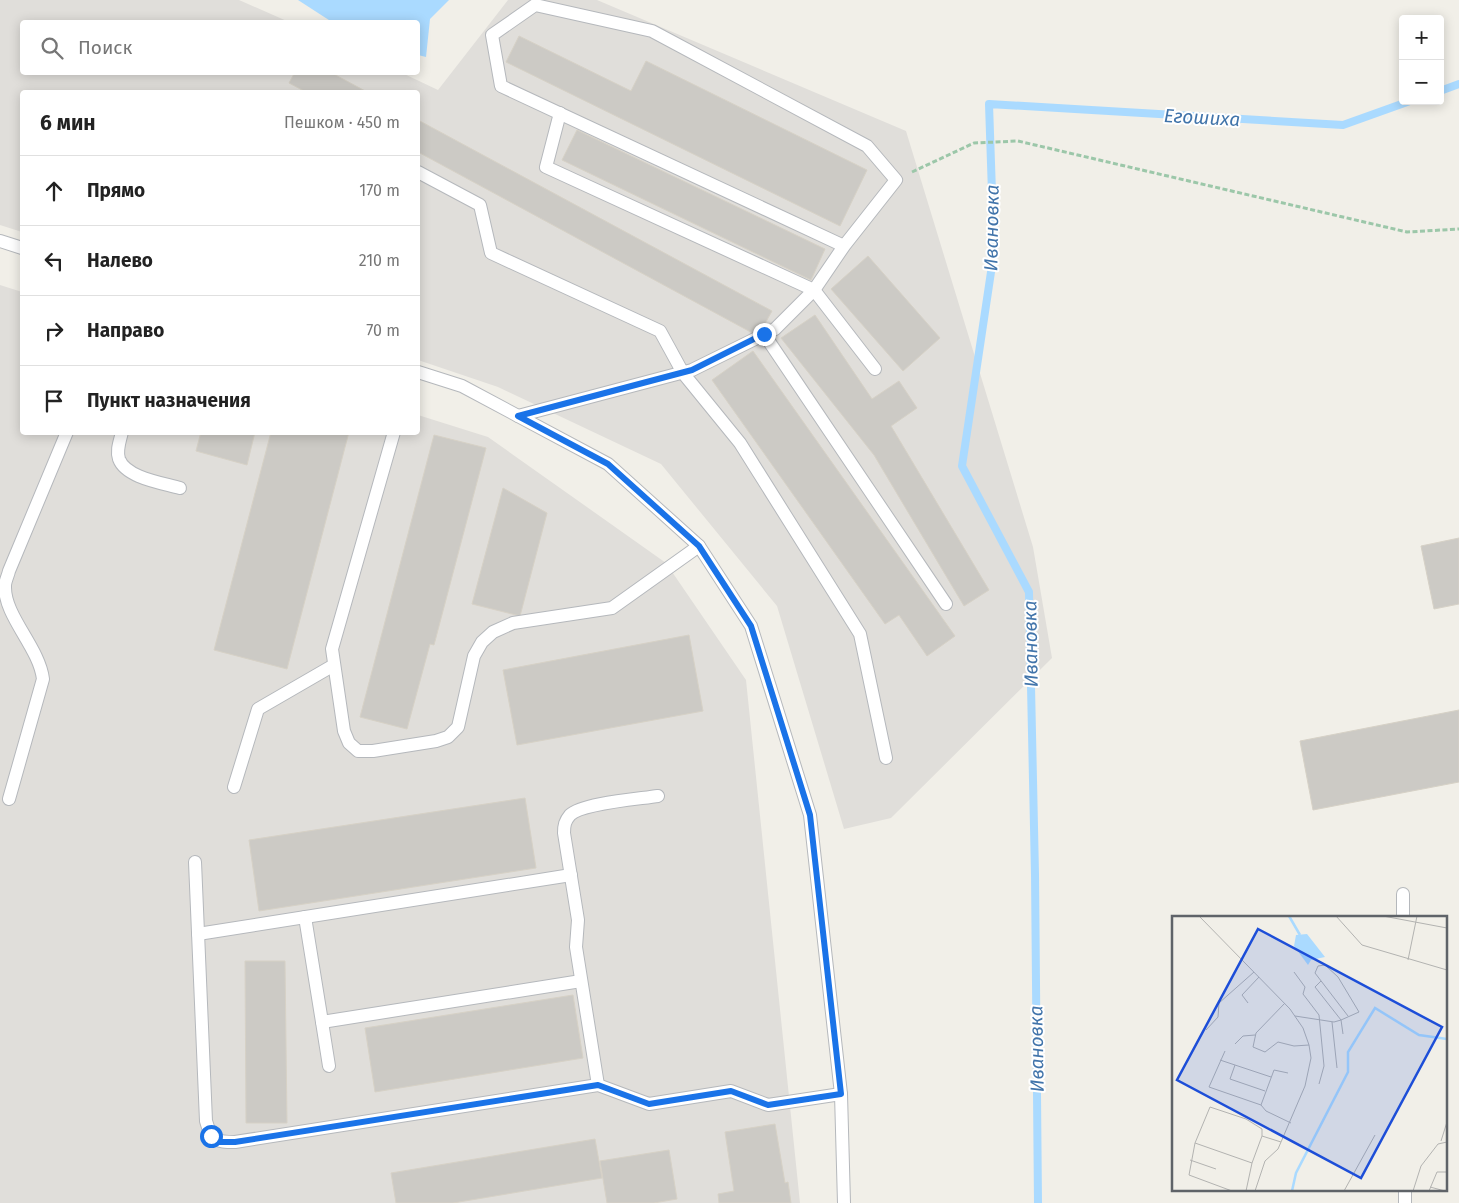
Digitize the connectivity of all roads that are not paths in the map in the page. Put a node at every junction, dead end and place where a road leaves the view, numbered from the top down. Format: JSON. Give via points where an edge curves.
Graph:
{"nodes":[{"id":1,"x":560,"y":113,"type":"junction"},
{"id":2,"x":420,"y":173,"type":"edge"},
{"id":3,"x":0,"y":241,"type":"edge"},
{"id":4,"x":844,"y":246,"type":"junction"},
{"id":5,"x":20,"y":247,"type":"edge"},
{"id":6,"x":814,"y":290,"type":"junction"},
{"id":7,"x":764,"y":334,"type":"junction"},
{"id":8,"x":875,"y":369,"type":"dead end"},
{"id":9,"x":420,"y":373,"type":"edge"},
{"id":10,"x":683,"y":373,"type":"junction"},
{"id":11,"x":518,"y":416,"type":"junction"},
{"id":12,"x":66,"y":435,"type":"edge"},
{"id":13,"x":121,"y":435,"type":"edge"},
{"id":14,"x":393,"y":435,"type":"edge"},
{"id":15,"x":180,"y":488,"type":"dead end"},
{"id":16,"x":699,"y":546,"type":"junction"},
{"id":17,"x":946,"y":604,"type":"dead end"},
{"id":18,"x":334,"y":665,"type":"junction"},
{"id":19,"x":886,"y":758,"type":"dead end"},
{"id":20,"x":234,"y":787,"type":"dead end"},
{"id":21,"x":658,"y":796,"type":"dead end"},
{"id":22,"x":9,"y":798,"type":"dead end"},
{"id":23,"x":195,"y":862,"type":"dead end"},
{"id":24,"x":571,"y":876,"type":"junction"},
{"id":25,"x":1402,"y":894,"type":"dead end"},
{"id":26,"x":1403,"y":916,"type":"edge"},
{"id":27,"x":305,"y":917,"type":"junction"},
{"id":28,"x":198,"y":934,"type":"junction"},
{"id":29,"x":581,"y":981,"type":"junction"},
{"id":30,"x":322,"y":1022,"type":"junction"},
{"id":31,"x":329,"y":1066,"type":"dead end"},
{"id":32,"x":598,"y":1085,"type":"junction"},
{"id":33,"x":841,"y":1094,"type":"junction"},
{"id":34,"x":1405,"y":1190,"type":"edge"},
{"id":35,"x":844,"y":1203,"type":"edge"},
{"id":36,"x":1404,"y":1203,"type":"edge"}],
"edges":[{"from":1,"to":4,"type":"lane"},
{"from":1,"to":4,"type":"lane","via":[[501,86],[492,35],[535,5],[652,31],[867,146],[896,180]]},
{"from":1,"to":6,"type":"lane","via":[[546,167]]},
{"from":2,"to":10,"type":"lane","via":[[480,205],[491,253],[660,331]]},
{"from":3,"to":5,"type":"lane"},
{"from":4,"to":6,"type":"lane"},
{"from":6,"to":7,"type":"lane","via":[[775,329]]},
{"from":6,"to":8,"type":"lane"},
{"from":7,"to":10,"type":"lane"},
{"from":7,"to":17,"type":"lane"},
{"from":9,"to":11,"type":"lane","via":[[462,386]]},
{"from":10,"to":11,"type":"lane"},
{"from":10,"to":19,"type":"lane","via":[[740,443],[860,634]]},
{"from":11,"to":16,"type":"lane","via":[[608,464]]},
{"from":12,"to":22,"type":"lane","via":[[5,586],[7,599],[42,668],[43,679]]},
{"from":13,"to":15,"type":"lane","via":[[119,459],[124,468],[135,475]]},
{"from":14,"to":18,"type":"lane","via":[[332,649]]},
{"from":16,"to":18,"type":"lane","via":[[612,608],[513,623],[493,632],[474,656],[458,727],[448,737],[436,741],[358,751],[349,744],[344,731]]},
{"from":16,"to":33,"type":"lane","via":[[751,626],[810,815]]},
{"from":18,"to":20,"type":"lane","via":[[258,709]]},
{"from":21,"to":24,"type":"lane","via":[[585,807],[571,814],[564,824]]},
{"from":23,"to":28,"type":"lane"},
{"from":24,"to":27,"type":"lane"},
{"from":24,"to":29,"type":"lane","via":[[578,920],[576,947]]},
{"from":25,"to":26,"type":"lane"},
{"from":27,"to":28,"type":"lane"},
{"from":27,"to":30,"type":"lane"},
{"from":28,"to":32,"type":"lane","via":[[206,1121],[211,1136],[220,1142]]},
{"from":29,"to":30,"type":"lane"},
{"from":29,"to":32,"type":"lane"},
{"from":30,"to":31,"type":"lane"},
{"from":32,"to":33,"type":"lane","via":[[649,1104],[731,1091],[768,1105]]},
{"from":33,"to":35,"type":"lane"},
{"from":34,"to":36,"type":"lane"}]}
